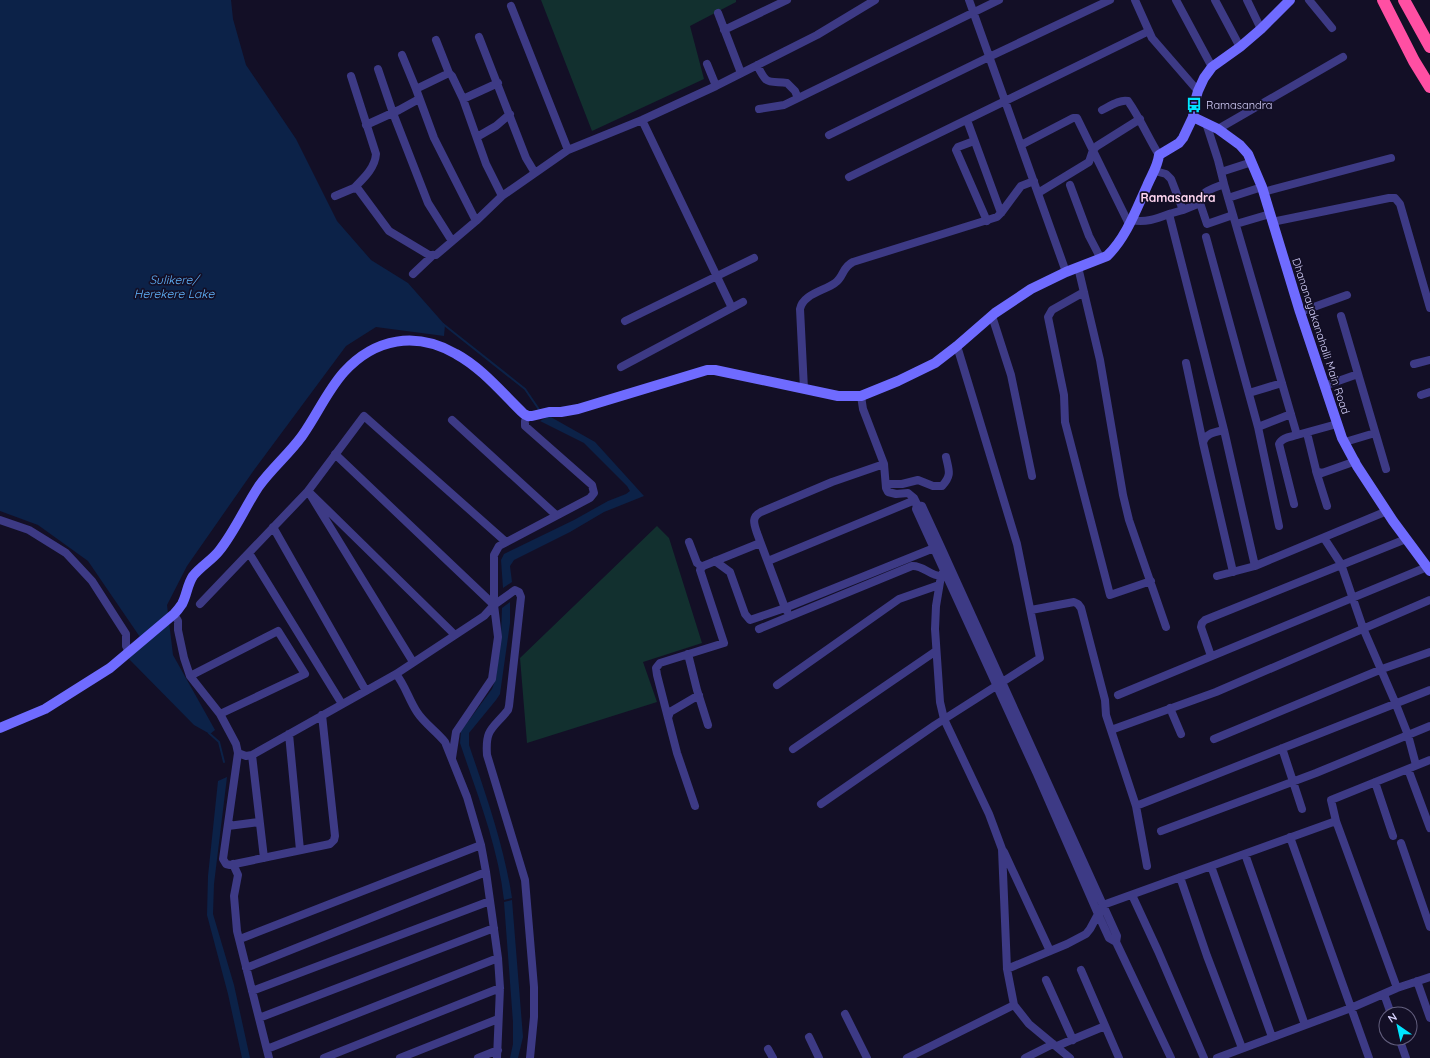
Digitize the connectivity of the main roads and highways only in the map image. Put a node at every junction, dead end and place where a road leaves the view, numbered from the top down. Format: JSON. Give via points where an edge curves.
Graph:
{"nodes":[{"id":1,"x":1383,"y":0,"type":"edge"},
{"id":2,"x":1404,"y":0,"type":"edge"},
{"id":3,"x":1430,"y":47,"type":"edge"},
{"id":4,"x":1430,"y":87,"type":"edge"}],
"edges":[{"from":1,"to":4,"type":"highway"},
{"from":2,"to":3,"type":"highway"}]}
